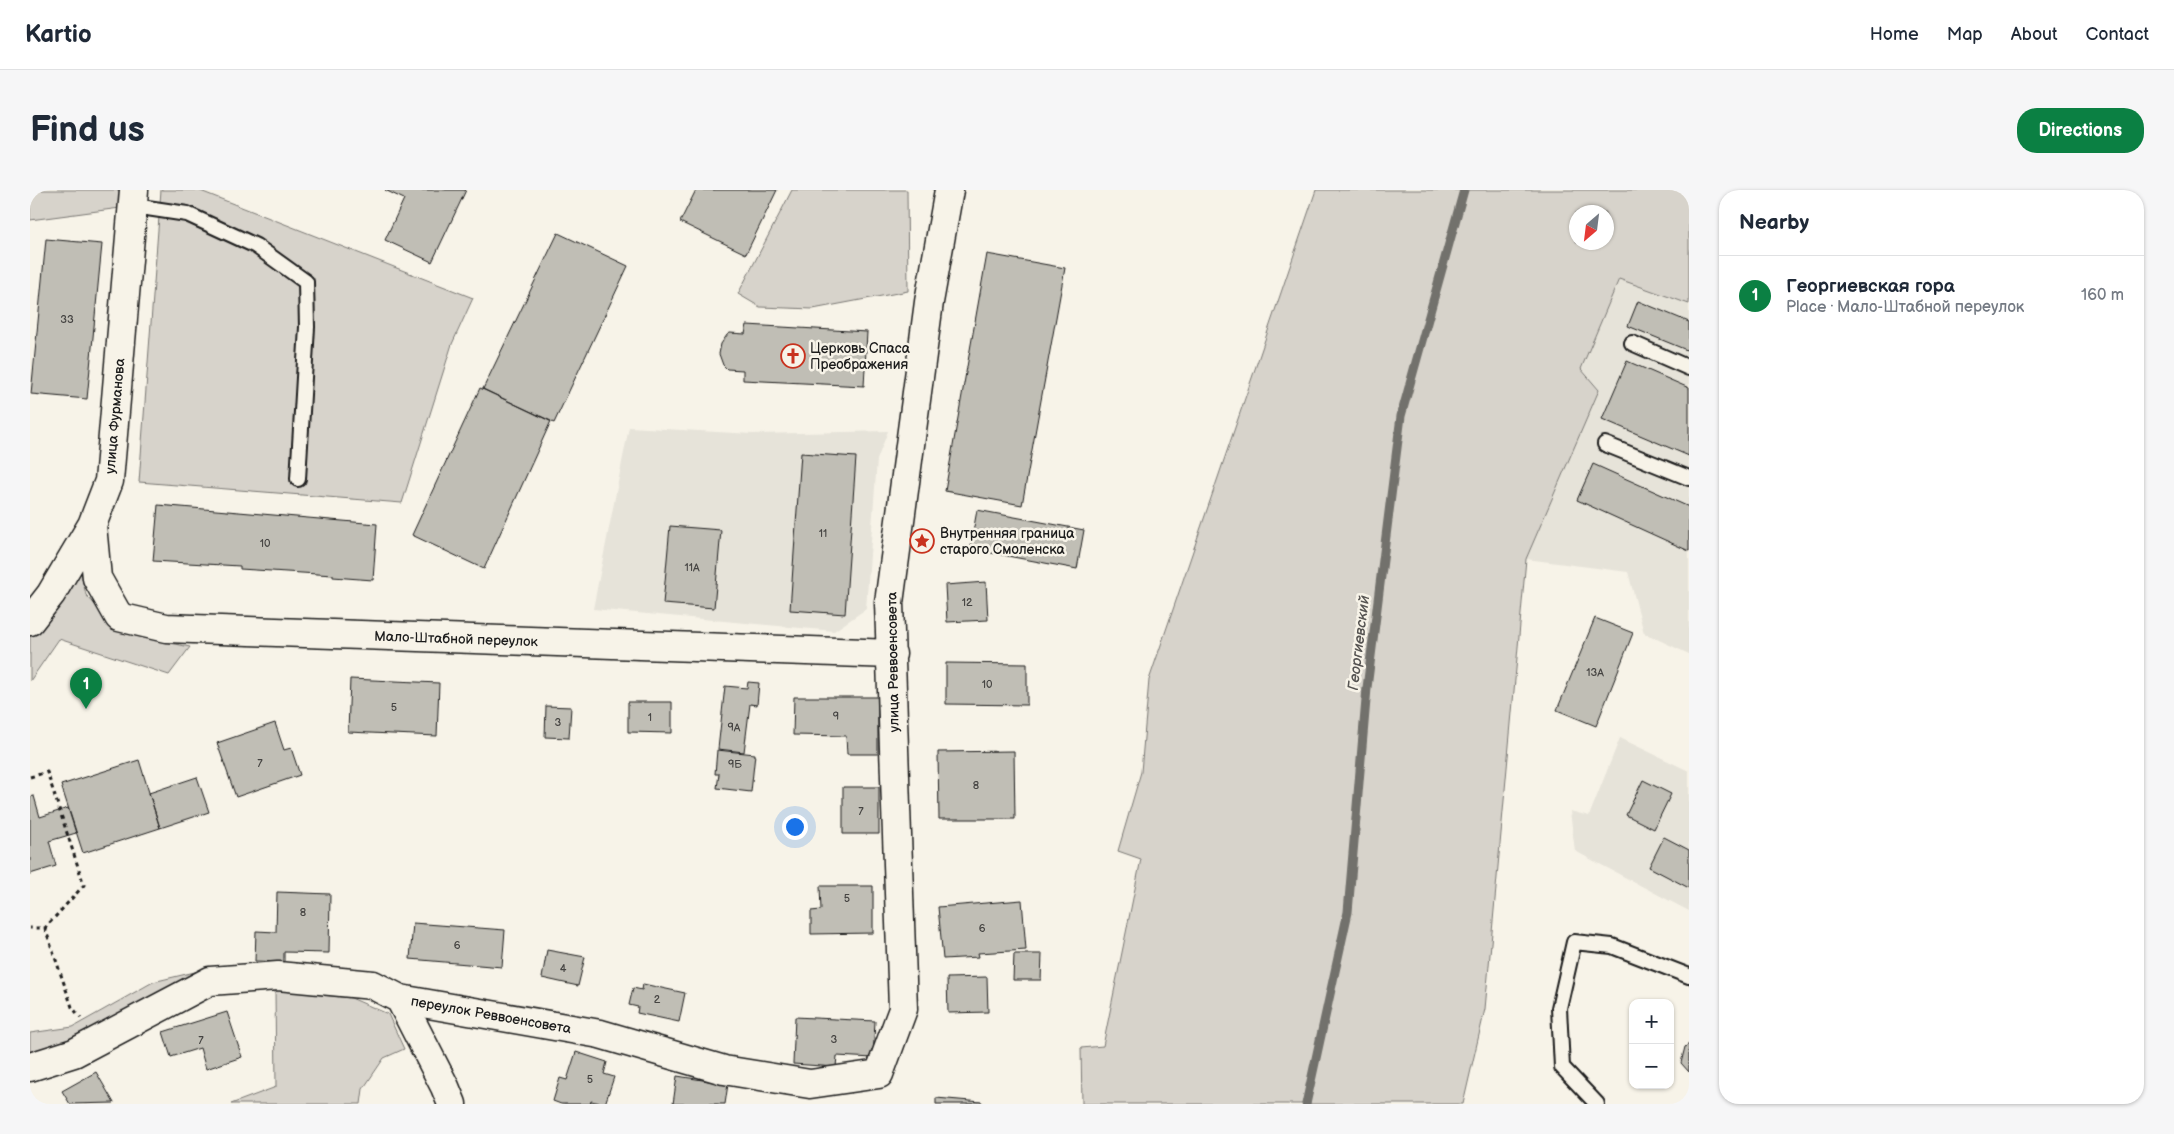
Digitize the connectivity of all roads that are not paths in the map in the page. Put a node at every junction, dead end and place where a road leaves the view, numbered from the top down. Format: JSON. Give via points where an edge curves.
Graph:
{"nodes":[{"id":1,"x":949,"y":190,"type":"edge"},
{"id":2,"x":134,"y":198,"type":"edge"},
{"id":3,"x":1632,"y":343,"type":"dead end"},
{"id":4,"x":1689,"y":368,"type":"edge"},
{"id":5,"x":1605,"y":444,"type":"dead end"},
{"id":6,"x":1689,"y":478,"type":"edge"},
{"id":7,"x":298,"y":479,"type":"dead end"},
{"id":8,"x":92,"y":525,"type":"junction"},
{"id":9,"x":30,"y":621,"type":"edge"},
{"id":10,"x":892,"y":654,"type":"junction"},
{"id":11,"x":1689,"y":976,"type":"edge"},
{"id":12,"x":400,"y":999,"type":"junction"},
{"id":13,"x":30,"y":1067,"type":"edge"},
{"id":14,"x":879,"y":1074,"type":"joint"},
{"id":15,"x":452,"y":1104,"type":"edge"},
{"id":16,"x":1597,"y":1104,"type":"edge"}],
"edges":[{"from":1,"to":10,"type":"street","name":"улица Реввоенсовета","via":[[929,302],[889,603]]},
{"from":2,"to":7,"type":"lane","via":[[187,214],[256,246],[306,282],[307,327]]},
{"from":2,"to":8,"type":"street","name":"улица Фурманова","via":[[109,481]]},
{"from":3,"to":4,"type":"lane"},
{"from":5,"to":6,"type":"lane"},
{"from":8,"to":9,"type":"street","name":"улица Фурманова","via":[[51,594]]},
{"from":8,"to":10,"type":"street","name":"Мало-Штабной переулок","via":[[97,578],[119,617],[166,628]]},
{"from":10,"to":14,"type":"street","name":"улица Реввоенсовета","via":[[903,1009]]},
{"from":11,"to":16,"type":"lane","via":[[1612,946],[1574,942],[1559,1008],[1562,1067]]},
{"from":12,"to":13,"type":"street","name":"переулок Реввоенсовета","via":[[373,985],[278,976],[210,981],[74,1053]]},
{"from":12,"to":14,"type":"street","name":"переулок Реввоенсовета","via":[[600,1034],[724,1070],[810,1084]]},
{"from":12,"to":15,"type":"street"}]}
